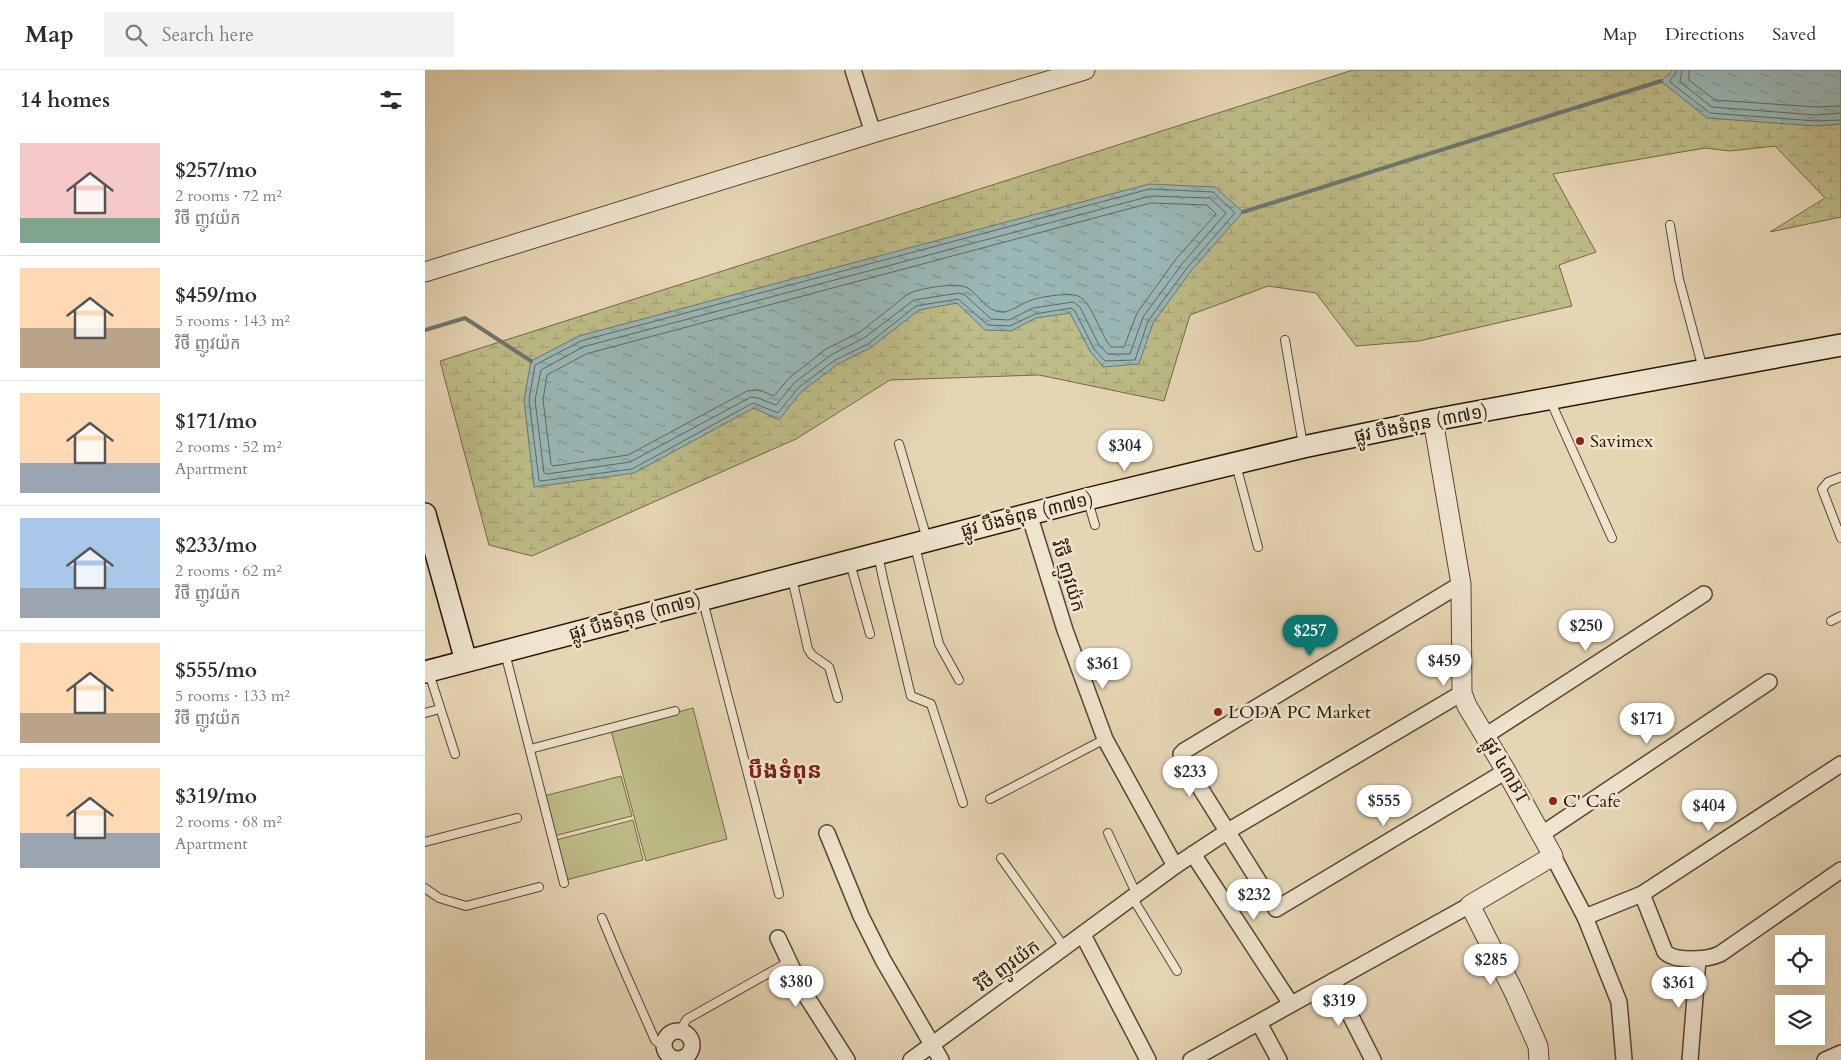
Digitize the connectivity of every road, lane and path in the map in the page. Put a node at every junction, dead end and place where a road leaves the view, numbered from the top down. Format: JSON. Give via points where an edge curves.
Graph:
{"nodes":[{"id":1,"x":853,"y":70,"type":"edge"},
{"id":2,"x":1085,"y":70,"type":"edge"},
{"id":3,"x":873,"y":133,"type":"junction"},
{"id":4,"x":1670,"y":225,"type":"dead end"},
{"id":5,"x":425,"y":272,"type":"edge"},
{"id":6,"x":1285,"y":340,"type":"dead end"},
{"id":7,"x":1841,"y":345,"type":"edge"},
{"id":8,"x":1703,"y":371,"type":"junction"},
{"id":9,"x":1550,"y":400,"type":"junction"},
{"id":10,"x":1433,"y":420,"type":"junction"},
{"id":11,"x":899,"y":444,"type":"dead end"},
{"id":12,"x":1303,"y":447,"type":"junction"},
{"id":13,"x":1235,"y":464,"type":"junction"},
{"id":14,"x":1841,"y":478,"type":"edge"},
{"id":15,"x":1087,"y":499,"type":"junction"},
{"id":16,"x":425,"y":514,"type":"edge"},
{"id":17,"x":1029,"y":514,"type":"junction"},
{"id":18,"x":1095,"y":525,"type":"dead end"},
{"id":19,"x":1612,"y":538,"type":"dead end"},
{"id":20,"x":1841,"y":538,"type":"edge"},
{"id":21,"x":921,"y":542,"type":"junction"},
{"id":22,"x":1258,"y":547,"type":"dead end"},
{"id":23,"x":878,"y":553,"type":"junction"},
{"id":24,"x":850,"y":561,"type":"junction"},
{"id":25,"x":792,"y":576,"type":"junction"},
{"id":26,"x":1461,"y":584,"type":"junction"},
{"id":27,"x":1704,"y":594,"type":"dead end"},
{"id":28,"x":702,"y":599,"type":"junction"},
{"id":29,"x":1841,"y":616,"type":"edge"},
{"id":30,"x":1831,"y":621,"type":"dead end"},
{"id":31,"x":869,"y":634,"type":"dead end"},
{"id":32,"x":505,"y":650,"type":"junction"},
{"id":33,"x":466,"y":661,"type":"junction"},
{"id":34,"x":427,"y":672,"type":"edge"},
{"id":35,"x":959,"y":680,"type":"dead end"},
{"id":36,"x":1769,"y":682,"type":"dead end"},
{"id":37,"x":1462,"y":693,"type":"junction"},
{"id":38,"x":838,"y":698,"type":"dead end"},
{"id":39,"x":440,"y":709,"type":"junction"},
{"id":40,"x":675,"y":711,"type":"dead end"},
{"id":41,"x":425,"y":713,"type":"edge"},
{"id":42,"x":1485,"y":736,"type":"junction"},
{"id":43,"x":1105,"y":739,"type":"junction"},
{"id":44,"x":530,"y":749,"type":"junction"},
{"id":45,"x":455,"y":754,"type":"dead end"},
{"id":46,"x":1841,"y":764,"type":"edge"},
{"id":47,"x":1507,"y":771,"type":"junction"},
{"id":48,"x":990,"y":799,"type":"dead end"},
{"id":49,"x":963,"y":803,"type":"dead end"},
{"id":50,"x":517,"y":818,"type":"dead end"},
{"id":51,"x":1228,"y":831,"type":"junction"},
{"id":52,"x":827,"y":833,"type":"dead end"},
{"id":53,"x":1107,"y":833,"type":"dead end"},
{"id":54,"x":1542,"y":834,"type":"junction"},
{"id":55,"x":425,"y":842,"type":"edge"},
{"id":56,"x":1193,"y":854,"type":"junction"},
{"id":57,"x":1553,"y":856,"type":"junction"},
{"id":58,"x":1001,"y":858,"type":"dead end"},
{"id":59,"x":1175,"y":866,"type":"junction"},
{"id":60,"x":1841,"y":870,"type":"edge"},
{"id":61,"x":564,"y":883,"type":"dead end"},
{"id":62,"x":539,"y":887,"type":"dead end"},
{"id":63,"x":425,"y":888,"type":"edge"},
{"id":64,"x":779,"y":894,"type":"dead end"},
{"id":65,"x":1642,"y":894,"type":"junction"},
{"id":66,"x":1134,"y":895,"type":"junction"},
{"id":67,"x":1469,"y":905,"type":"junction"},
{"id":68,"x":1585,"y":917,"type":"junction"},
{"id":69,"x":602,"y":918,"type":"dead end"},
{"id":70,"x":1083,"y":935,"type":"junction"},
{"id":71,"x":778,"y":938,"type":"dead end"},
{"id":72,"x":1065,"y":948,"type":"junction"},
{"id":73,"x":1698,"y":960,"type":"junction"},
{"id":74,"x":783,"y":966,"type":"dead end"},
{"id":75,"x":1177,"y":971,"type":"dead end"},
{"id":76,"x":1333,"y":981,"type":"junction"},
{"id":77,"x":1291,"y":1004,"type":"junction"},
{"id":78,"x":1259,"y":1023,"type":"junction"},
{"id":79,"x":679,"y":1032,"type":"junction"},
{"id":80,"x":933,"y":1044,"type":"junction"},
{"id":81,"x":1841,"y":1053,"type":"edge"},
{"id":82,"x":674,"y":1057,"type":"edge"},
{"id":83,"x":847,"y":1060,"type":"edge"},
{"id":84,"x":911,"y":1060,"type":"edge"},
{"id":85,"x":941,"y":1060,"type":"edge"},
{"id":86,"x":1148,"y":1060,"type":"edge"},
{"id":87,"x":1191,"y":1060,"type":"edge"},
{"id":88,"x":1279,"y":1060,"type":"edge"},
{"id":89,"x":1373,"y":1060,"type":"edge"},
{"id":90,"x":1539,"y":1060,"type":"edge"},
{"id":91,"x":1624,"y":1060,"type":"edge"},
{"id":92,"x":1690,"y":1060,"type":"edge"},
{"id":93,"x":1825,"y":1060,"type":"edge"}],
"edges":[{"from":1,"to":3,"type":"street"},
{"from":2,"to":3,"type":"street"},
{"from":3,"to":5,"type":"street"},
{"from":4,"to":8,"type":"lane","via":[[1679,279]]},
{"from":6,"to":12,"type":"lane"},
{"from":7,"to":8,"type":"main road","name":"ផ្លូវ បឹងទំពុន (៣៧១)"},
{"from":8,"to":9,"type":"main road","name":"ផ្លូវ បឹងទំពុន (៣៧១)"},
{"from":9,"to":10,"type":"main road","name":"ផ្លូវ បឹងទំពុន (៣៧១)"},
{"from":9,"to":19,"type":"lane"},
{"from":10,"to":12,"type":"main road","name":"ផ្លូវ បឹងទំពុន (៣៧១)"},
{"from":10,"to":26,"type":"street","name":"ផ្លូវ ៤៣BT"},
{"from":11,"to":21,"type":"lane"},
{"from":12,"to":13,"type":"main road","name":"ផ្លូវ បឹងទំពុន (៣៧១)"},
{"from":13,"to":15,"type":"main road","name":"ផ្លូវ បឹងទំពុន (៣៧១)"},
{"from":13,"to":22,"type":"lane"},
{"from":14,"to":20,"type":"lane","via":[[1828,482],[1822,489]]},
{"from":15,"to":17,"type":"main road","name":"ផ្លូវ បឹងទំពុន (៣៧១)"},
{"from":15,"to":18,"type":"lane"},
{"from":16,"to":33,"type":"main road"},
{"from":17,"to":21,"type":"main road","name":"ផ្លូវ បឹងទំពុន (៣៧១)"},
{"from":17,"to":43,"type":"street","name":"វិថី ញូវយ៉ក","via":[[1065,630]]},
{"from":21,"to":23,"type":"main road","name":"ផ្លូវ បឹងទំពុន (៣៧១)"},
{"from":21,"to":35,"type":"lane","via":[[939,644]]},
{"from":23,"to":24,"type":"main road","name":"ផ្លូវ បឹងទំពុន (៣៧១)"},
{"from":23,"to":49,"type":"lane","via":[[911,696],[931,704]]},
{"from":24,"to":25,"type":"main road","name":"ផ្លូវ បឹងទំពុន (៣៧១)"},
{"from":24,"to":31,"type":"lane"},
{"from":25,"to":28,"type":"main road","name":"ផ្លូវ បឹងទំពុន (៣៧១)"},
{"from":25,"to":38,"type":"lane","via":[[808,648],[812,655],[829,667]]},
{"from":26,"to":37,"type":"street","name":"ផ្លូវ ៤៣BT"},
{"from":26,"to":51,"type":"street","via":[[1181,754]]},
{"from":27,"to":42,"type":"street"},
{"from":28,"to":32,"type":"main road","name":"ផ្លូវ បឹងទំពុន (៣៧១)"},
{"from":28,"to":64,"type":"lane"},
{"from":29,"to":30,"type":"lane"},
{"from":32,"to":33,"type":"main road","name":"ផ្លូវ បឹងទំពុន (៣៧១)"},
{"from":32,"to":44,"type":"lane"},
{"from":33,"to":34,"type":"main road","name":"ផ្លូវ បឹងទំពុន (៣៧១)"},
{"from":34,"to":39,"type":"lane"},
{"from":36,"to":54,"type":"street"},
{"from":37,"to":42,"type":"street","name":"ផ្លូវ ៤៣BT"},
{"from":37,"to":51,"type":"street","name":"វិថី ញូវយ៉ក"},
{"from":39,"to":41,"type":"lane"},
{"from":39,"to":45,"type":"lane"},
{"from":40,"to":44,"type":"lane"},
{"from":42,"to":47,"type":"street","name":"ផ្លូវ ៤៣BT"},
{"from":43,"to":48,"type":"lane"},
{"from":43,"to":59,"type":"street","name":"វិថី ញូវយ៉ក"},
{"from":44,"to":61,"type":"lane"},
{"from":46,"to":65,"type":"street"},
{"from":47,"to":51,"type":"street","via":[[1276,909]]},
{"from":47,"to":54,"type":"street","name":"ផ្លូវ ៤៣BT"},
{"from":50,"to":55,"type":"lane"},
{"from":51,"to":56,"type":"street","name":"វិថី ញូវយ៉ក"},
{"from":52,"to":80,"type":"street","via":[[883,960]]},
{"from":53,"to":66,"type":"lane"},
{"from":54,"to":57,"type":"street","name":"ផ្លូវ ៤៣BT"},
{"from":56,"to":59,"type":"street","name":"វិថី ញូវយ៉ក"},
{"from":56,"to":77,"type":"street"},
{"from":57,"to":67,"type":"street"},
{"from":57,"to":68,"type":"street"},
{"from":58,"to":72,"type":"lane"},
{"from":59,"to":66,"type":"street","name":"វិថី ញូវយ៉ក"},
{"from":60,"to":73,"type":"street","via":[[1721,954]]},
{"from":62,"to":63,"type":"lane","via":[[467,906],[439,898]]},
{"from":65,"to":68,"type":"street"},
{"from":65,"to":73,"type":"street","via":[[1665,952]]},
{"from":66,"to":70,"type":"street","name":"វិថី ញូវយ៉ក"},
{"from":66,"to":75,"type":"lane"},
{"from":67,"to":76,"type":"street"},
{"from":67,"to":90,"type":"street","via":[[1514,992],[1538,1046]]},
{"from":68,"to":91,"type":"street","via":[[1619,1002]]},
{"from":69,"to":82,"type":"lane","via":[[655,1040]]},
{"from":70,"to":72,"type":"street","name":"វិថី ញូវយ៉ក"},
{"from":70,"to":86,"type":"street"},
{"from":71,"to":83,"type":"street","via":[[803,991]]},
{"from":72,"to":80,"type":"street","name":"វិថី ញូវយ៉ក"},
{"from":73,"to":92,"type":"street"},
{"from":74,"to":79,"type":"lane","via":[[687,1018]]},
{"from":76,"to":77,"type":"street"},
{"from":76,"to":89,"type":"street"},
{"from":77,"to":78,"type":"street"},
{"from":78,"to":87,"type":"street"},
{"from":78,"to":88,"type":"street"},
{"from":79,"to":82,"type":"street","via":[[665,1040]]},
{"from":79,"to":82,"type":"street","via":[[687,1035],[692,1043],[690,1052]]},
{"from":80,"to":84,"type":"street","name":"វិថី ញូវយ៉ក"},
{"from":80,"to":85,"type":"street"},
{"from":81,"to":93,"type":"street"}]}
